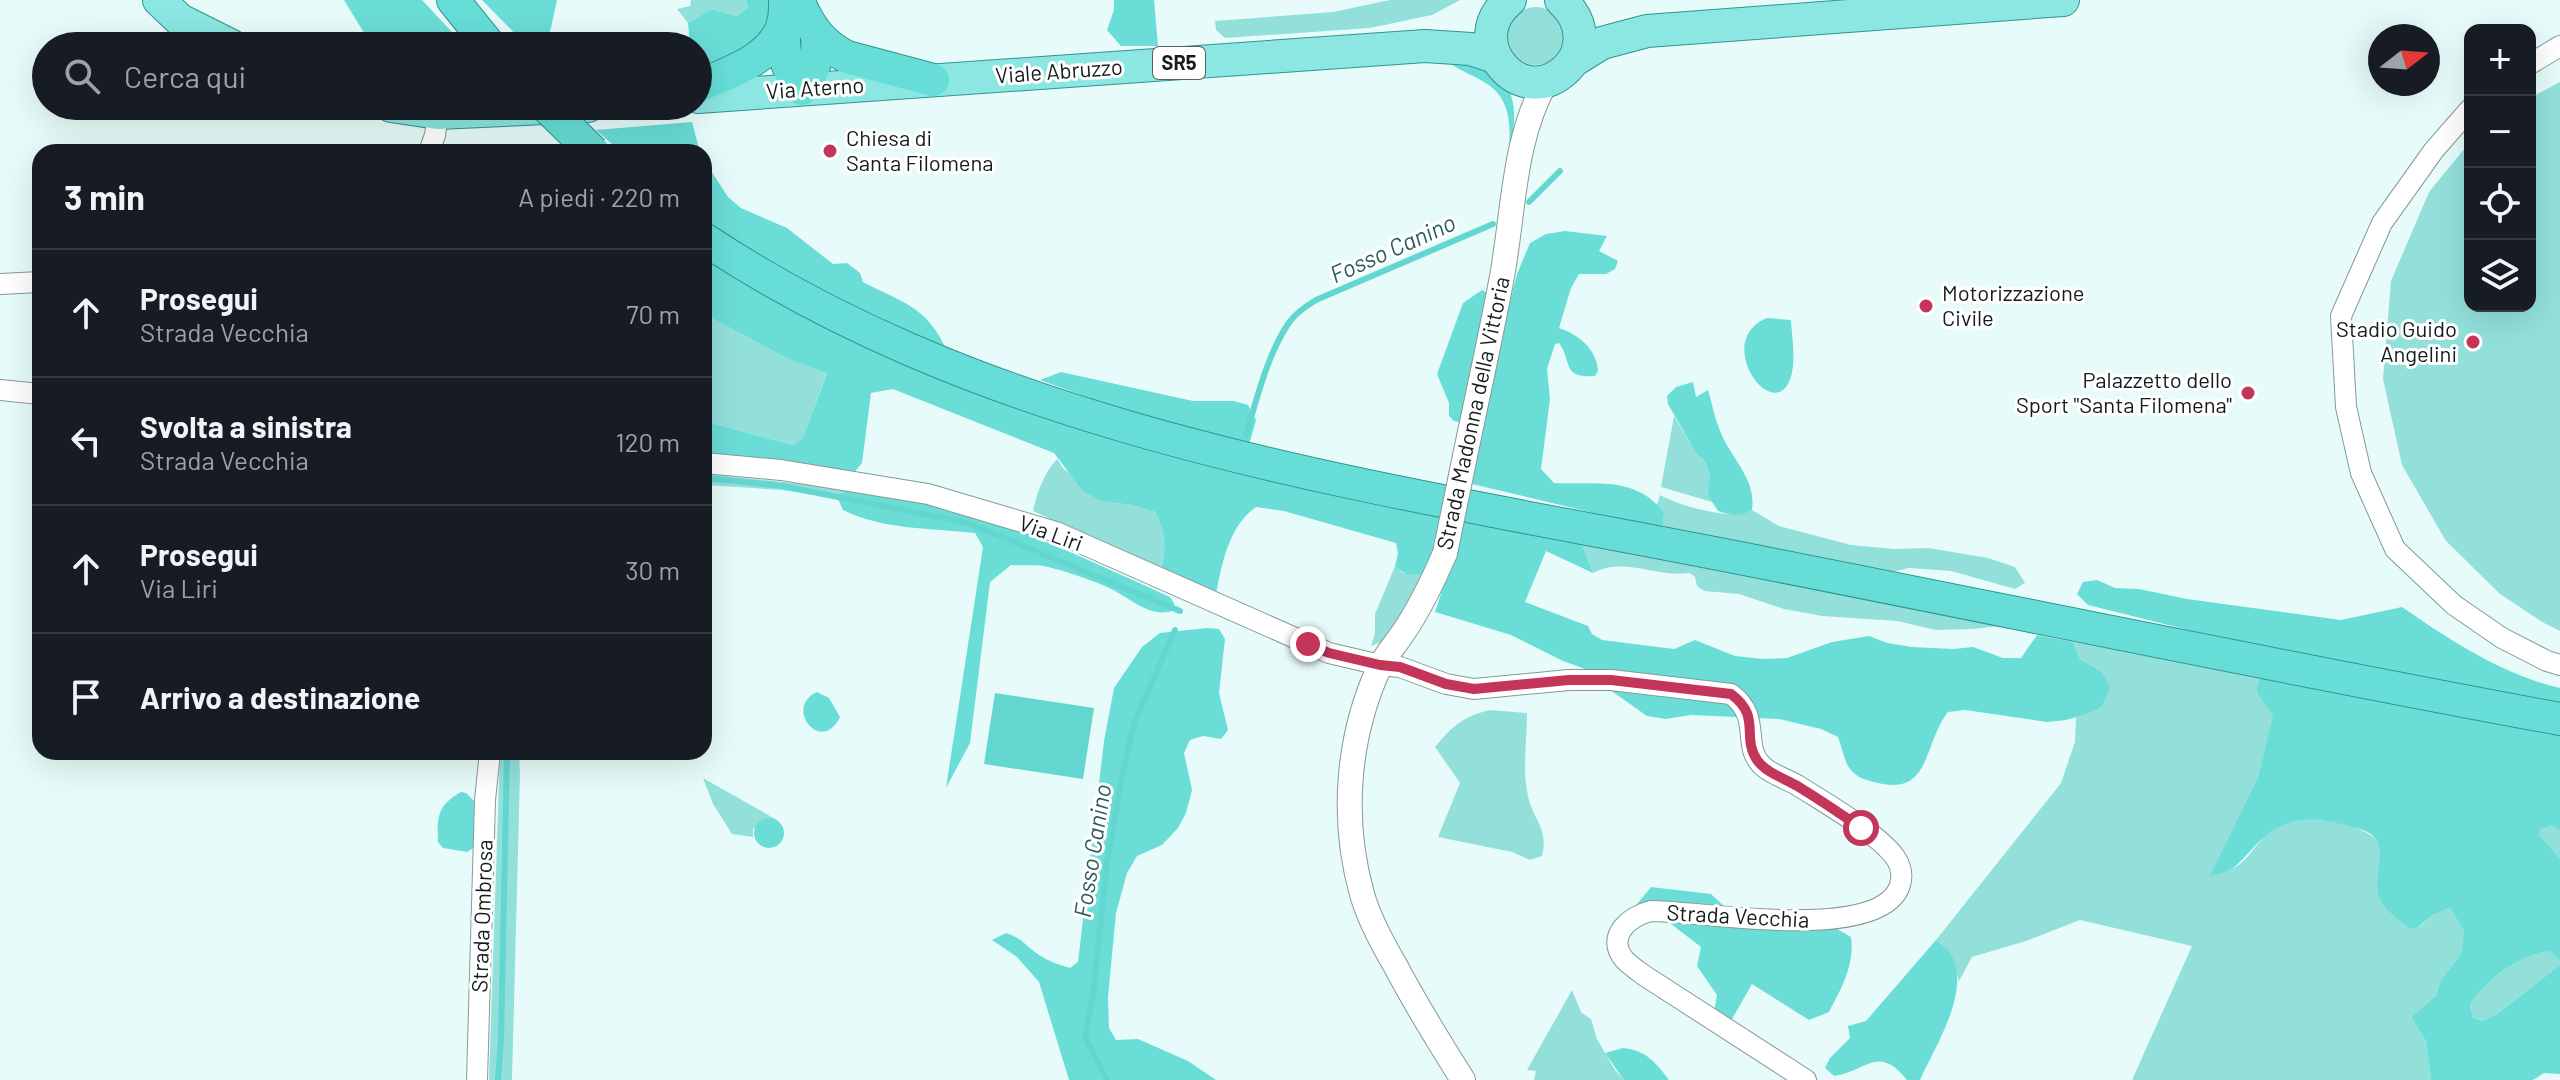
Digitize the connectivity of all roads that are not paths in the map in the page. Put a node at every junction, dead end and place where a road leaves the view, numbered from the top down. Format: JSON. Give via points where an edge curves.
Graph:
{"nodes":[{"id":1,"x":159,"y":0,"type":"edge"},
{"id":2,"x":2063,"y":0,"type":"edge"},
{"id":3,"x":789,"y":8,"type":"edge"},
{"id":4,"x":1568,"y":8,"type":"edge"},
{"id":5,"x":1502,"y":10,"type":"edge"},
{"id":6,"x":1647,"y":31,"type":"junction"},
{"id":7,"x":204,"y":32,"type":"edge"},
{"id":8,"x":817,"y":35,"type":"junction"},
{"id":9,"x":1425,"y":46,"type":"junction"},
{"id":10,"x":2560,"y":46,"type":"edge"},
{"id":11,"x":1495,"y":57,"type":"junction"},
{"id":12,"x":2536,"y":60,"type":"edge"},
{"id":13,"x":1573,"y":61,"type":"junction"},
{"id":14,"x":712,"y":79,"type":"edge"},
{"id":15,"x":933,"y":80,"type":"junction"},
{"id":16,"x":1535,"y":80,"type":"junction"},
{"id":17,"x":802,"y":89,"type":"junction"},
{"id":18,"x":712,"y":96,"type":"edge"},
{"id":19,"x":2464,"y":116,"type":"edge"},
{"id":20,"x":437,"y":120,"type":"edge"},
{"id":21,"x":560,"y":120,"type":"edge"},
{"id":22,"x":432,"y":144,"type":"edge"},
{"id":23,"x":585,"y":144,"type":"edge"},
{"id":24,"x":712,"y":244,"type":"edge"},
{"id":25,"x":32,"y":282,"type":"edge"},
{"id":26,"x":0,"y":284,"type":"edge"},
{"id":27,"x":0,"y":390,"type":"edge"},
{"id":28,"x":32,"y":393,"type":"edge"},
{"id":29,"x":712,"y":464,"type":"edge"},
{"id":30,"x":1380,"y":665,"type":"junction"},
{"id":31,"x":2560,"y":665,"type":"edge"},
{"id":32,"x":2560,"y":719,"type":"edge"},
{"id":33,"x":489,"y":760,"type":"edge"},
{"id":34,"x":477,"y":1080,"type":"edge"},
{"id":35,"x":1463,"y":1080,"type":"edge"},
{"id":36,"x":1806,"y":1080,"type":"edge"}],
"edges":[{"from":1,"to":7,"type":"main road","via":[[180,20]]},
{"from":2,"to":6,"type":"main road"},
{"from":3,"to":8,"type":"highway"},
{"from":3,"to":14,"type":"highway","via":[[766,50]]},
{"from":3,"to":17,"type":"highway","via":[[786,65]]},
{"from":4,"to":6,"type":"main road","via":[[1606,27]]},
{"from":4,"to":13,"type":"main road","via":[[1580,32]]},
{"from":5,"to":9,"type":"main road","name":"Viale Abruzzo","number":"SR5","via":[[1459,37]]},
{"from":5,"to":11,"type":"main road","number":"SR5","via":[[1491,45]]},
{"from":6,"to":13,"type":"main road","via":[[1602,43]]},
{"from":8,"to":15,"type":"highway","via":[[847,57]]},
{"from":8,"to":17,"type":"highway","via":[[817,61]]},
{"from":9,"to":11,"type":"main road","name":"Viale Abruzzo","number":"SR5","via":[[1471,49]]},
{"from":9,"to":15,"type":"main road","name":"Viale Abruzzo","number":"SR5"},
{"from":10,"to":12,"type":"street"},
{"from":11,"to":16,"type":"main road","number":"SR5","via":[[1506,71]]},
{"from":13,"to":16,"type":"main road","via":[[1557,76]]},
{"from":15,"to":17,"type":"main road","name":"Via Aterno","number":"SR5"},
{"from":16,"to":30,"type":"street","name":"Strada Madonna della Vittoria","bridge":true,"via":[[1501,281],[1445,553],[1429,590]]},
{"from":17,"to":18,"type":"main road","name":"Via Aterno","number":"SR5"},
{"from":19,"to":31,"type":"street","via":[[2382,223],[2341,316],[2346,407],[2361,473],[2395,549],[2454,605],[2502,638]]},
{"from":20,"to":22,"type":"street"},
{"from":21,"to":23,"type":"highway","bridge":true},
{"from":24,"to":32,"type":"highway","via":[[794,295],[903,347],[1033,398],[1150,433],[1493,511]]},
{"from":25,"to":26,"type":"street"},
{"from":27,"to":28,"type":"street"},
{"from":29,"to":30,"type":"street","name":"Via Liri","via":[[942,498],[1056,532],[1329,653]]},
{"from":30,"to":35,"type":"street","name":"Strada Madonna della Vittoria","via":[[1362,710],[1352,758],[1349,807],[1357,871],[1377,933]]},
{"from":30,"to":36,"type":"street","name":"Strada Vecchia","via":[[1474,689],[1611,680],[1731,694],[1743,702],[1757,759],[1893,855],[1902,879],[1897,892],[1877,910],[1814,921],[1651,911],[1625,924],[1618,947],[1645,976]]},
{"from":33,"to":34,"type":"street","name":"Strada Ombrosa"}]}
